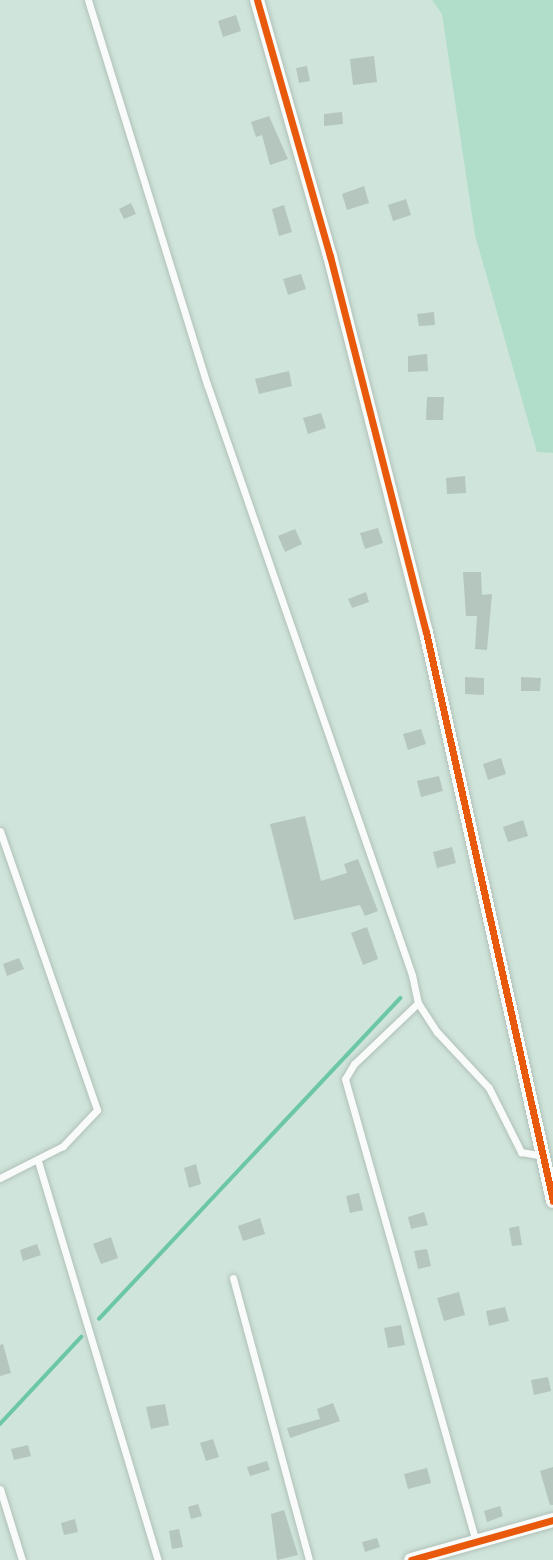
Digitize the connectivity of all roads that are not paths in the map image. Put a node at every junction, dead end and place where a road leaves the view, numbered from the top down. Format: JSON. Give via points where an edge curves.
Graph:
{"nodes":[{"id":1,"x":88,"y":0,"type":"edge"},
{"id":2,"x":257,"y":0,"type":"edge"},
{"id":3,"x":0,"y":831,"type":"edge"},
{"id":4,"x":418,"y":1003,"type":"junction"},
{"id":5,"x":543,"y":1156,"type":"junction"},
{"id":6,"x":38,"y":1161,"type":"junction"},
{"id":7,"x":0,"y":1178,"type":"edge"},
{"id":8,"x":553,"y":1201,"type":"edge"},
{"id":9,"x":233,"y":1278,"type":"dead end"},
{"id":10,"x":0,"y":1489,"type":"edge"},
{"id":11,"x":553,"y":1520,"type":"edge"},
{"id":12,"x":476,"y":1541,"type":"junction"},
{"id":13,"x":22,"y":1560,"type":"edge"},
{"id":14,"x":158,"y":1560,"type":"edge"},
{"id":15,"x":309,"y":1560,"type":"edge"},
{"id":16,"x":411,"y":1560,"type":"edge"}],
"edges":[{"from":1,"to":4,"type":"lane","via":[[207,384]]},
{"from":2,"to":5,"type":"street","via":[[330,256],[426,632]]},
{"from":3,"to":6,"type":"lane","via":[[97,1110],[63,1146]]},
{"from":4,"to":5,"type":"lane","via":[[437,1032],[489,1087],[521,1153]]},
{"from":4,"to":12,"type":"lane","via":[[354,1064],[345,1079]]},
{"from":5,"to":8,"type":"street"},
{"from":6,"to":7,"type":"lane"},
{"from":6,"to":14,"type":"lane"},
{"from":9,"to":15,"type":"lane"},
{"from":10,"to":13,"type":"lane"},
{"from":11,"to":12,"type":"street"},
{"from":12,"to":16,"type":"street"}]}
